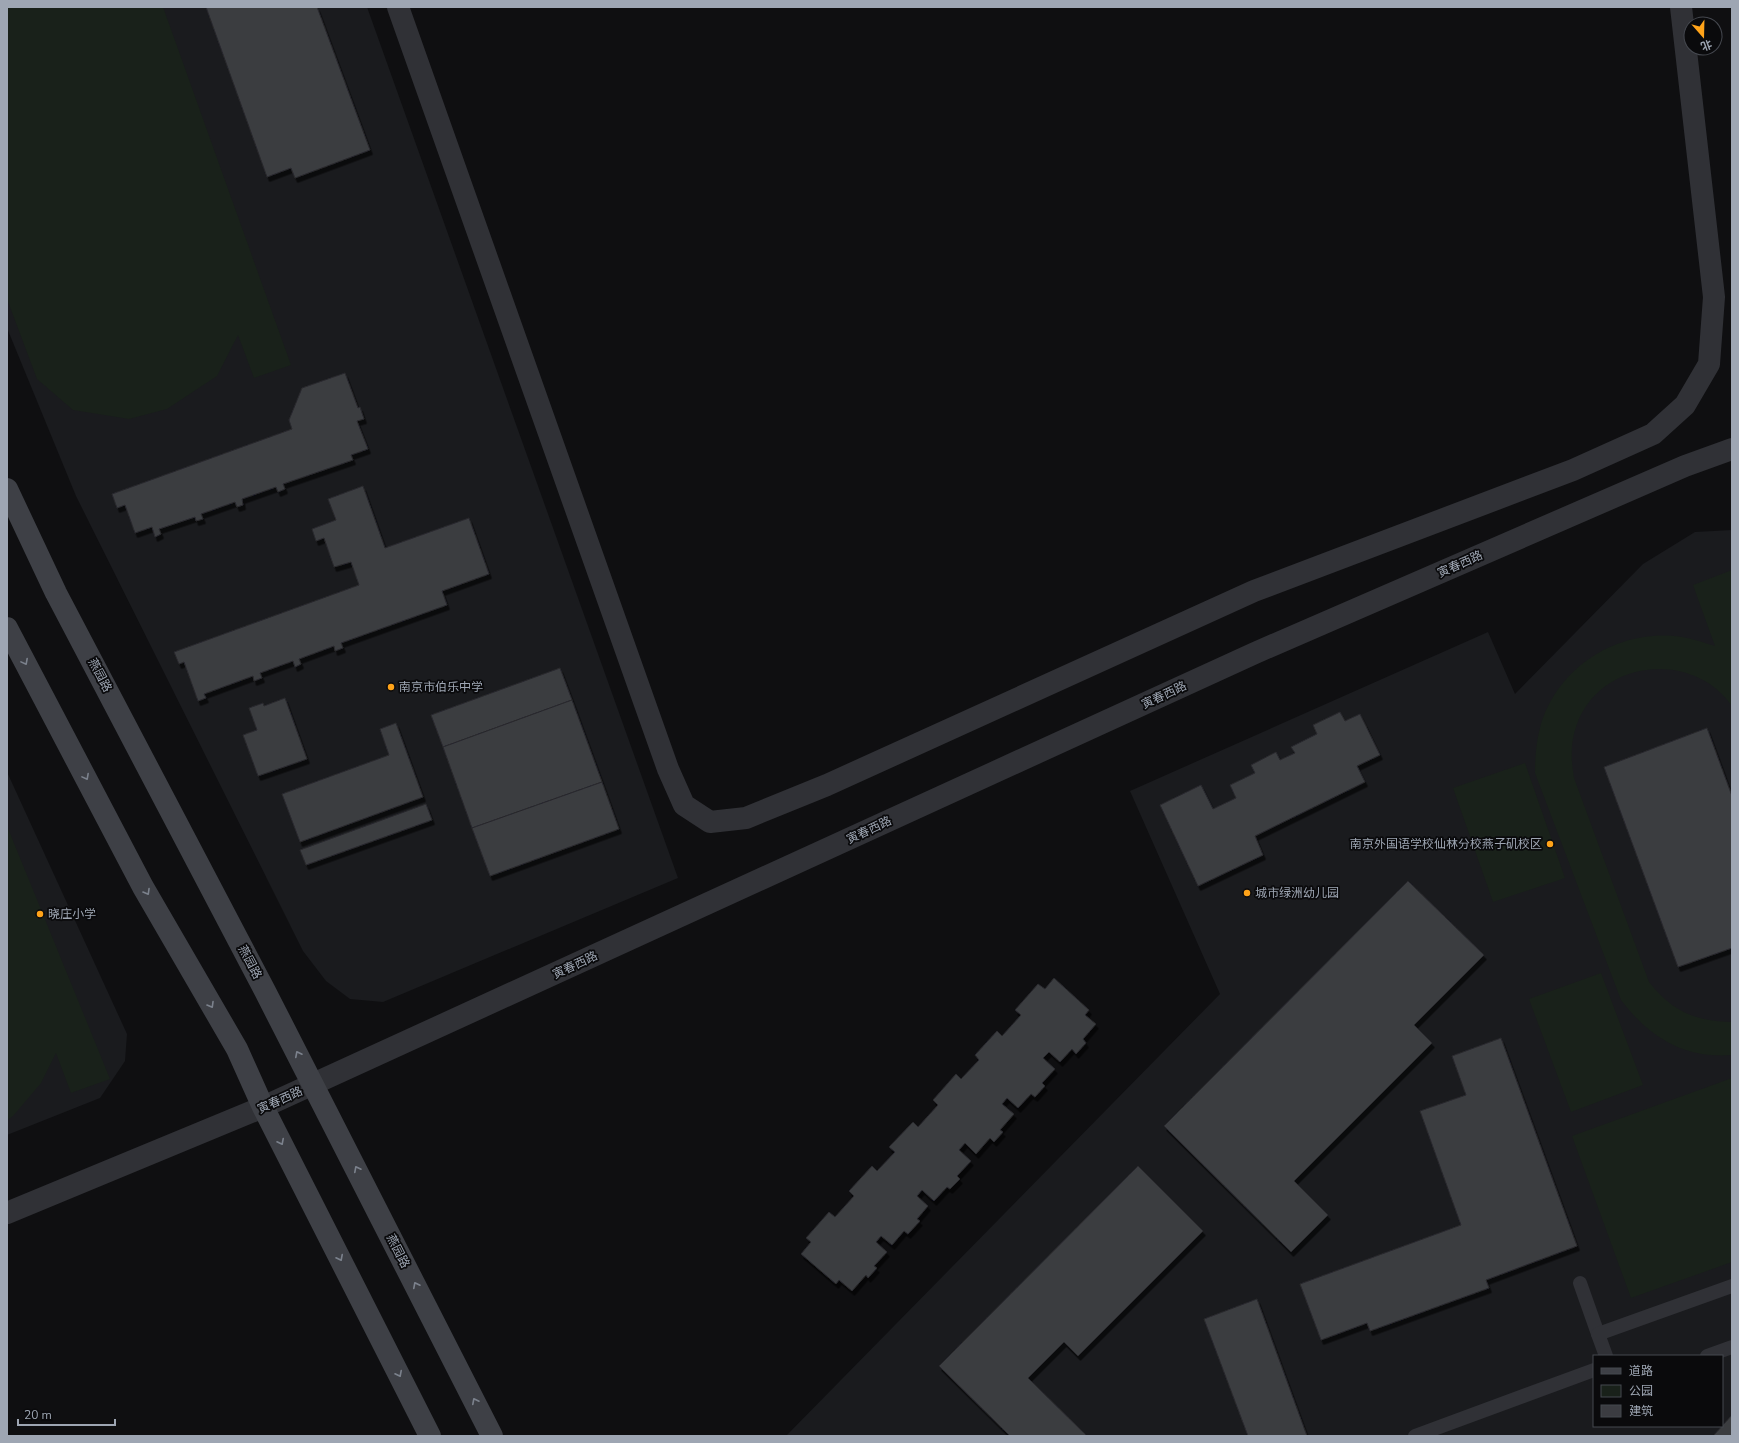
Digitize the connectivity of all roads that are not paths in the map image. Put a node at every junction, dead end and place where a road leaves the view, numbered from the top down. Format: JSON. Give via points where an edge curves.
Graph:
{"nodes":[{"id":1,"x":398,"y":7,"type":"edge"},
{"id":2,"x":1681,"y":7,"type":"edge"},
{"id":3,"x":1732,"y":449,"type":"edge"},
{"id":4,"x":7,"y":489,"type":"edge"},
{"id":5,"x":7,"y":628,"type":"edge"},
{"id":6,"x":314,"y":1084,"type":"junction"},
{"id":7,"x":263,"y":1107,"type":"junction"},
{"id":8,"x":7,"y":1213,"type":"edge"},
{"id":9,"x":1580,"y":1283,"type":"dead end"},
{"id":10,"x":1732,"y":1286,"type":"edge"},
{"id":11,"x":1598,"y":1334,"type":"junction"},
{"id":12,"x":1732,"y":1347,"type":"edge"},
{"id":13,"x":1606,"y":1355,"type":"edge"},
{"id":14,"x":1709,"y":1355,"type":"edge"},
{"id":15,"x":1593,"y":1370,"type":"edge"},
{"id":16,"x":430,"y":1436,"type":"edge"},
{"id":17,"x":492,"y":1436,"type":"edge"},
{"id":18,"x":1415,"y":1436,"type":"edge"}],
"edges":[{"from":1,"to":2,"type":"street","via":[[668,769],[684,805],[710,822],[746,818],[827,786],[1254,591],[1573,470],[1654,434],[1685,405],[1709,364],[1714,297]]},
{"from":3,"to":6,"type":"street","name":"寅春西路","via":[[1678,469],[1255,653]]},
{"from":6,"to":4,"type":"main road","name":"燕园路","one_way":true,"via":[[56,593]]},
{"from":5,"to":7,"type":"main road","one_way":true,"via":[[143,887],[236,1049]]},
{"from":6,"to":7,"type":"street","name":"寅春西路"},
{"from":17,"to":6,"type":"main road","name":"燕园路","one_way":true},
{"from":7,"to":8,"type":"street","name":"寅春西路"},
{"from":7,"to":16,"type":"main road","one_way":true},
{"from":9,"to":11,"type":"lane"},
{"from":10,"to":11,"type":"lane"},
{"from":11,"to":13,"type":"lane"},
{"from":12,"to":14,"type":"lane"},
{"from":15,"to":18,"type":"lane"}]}
